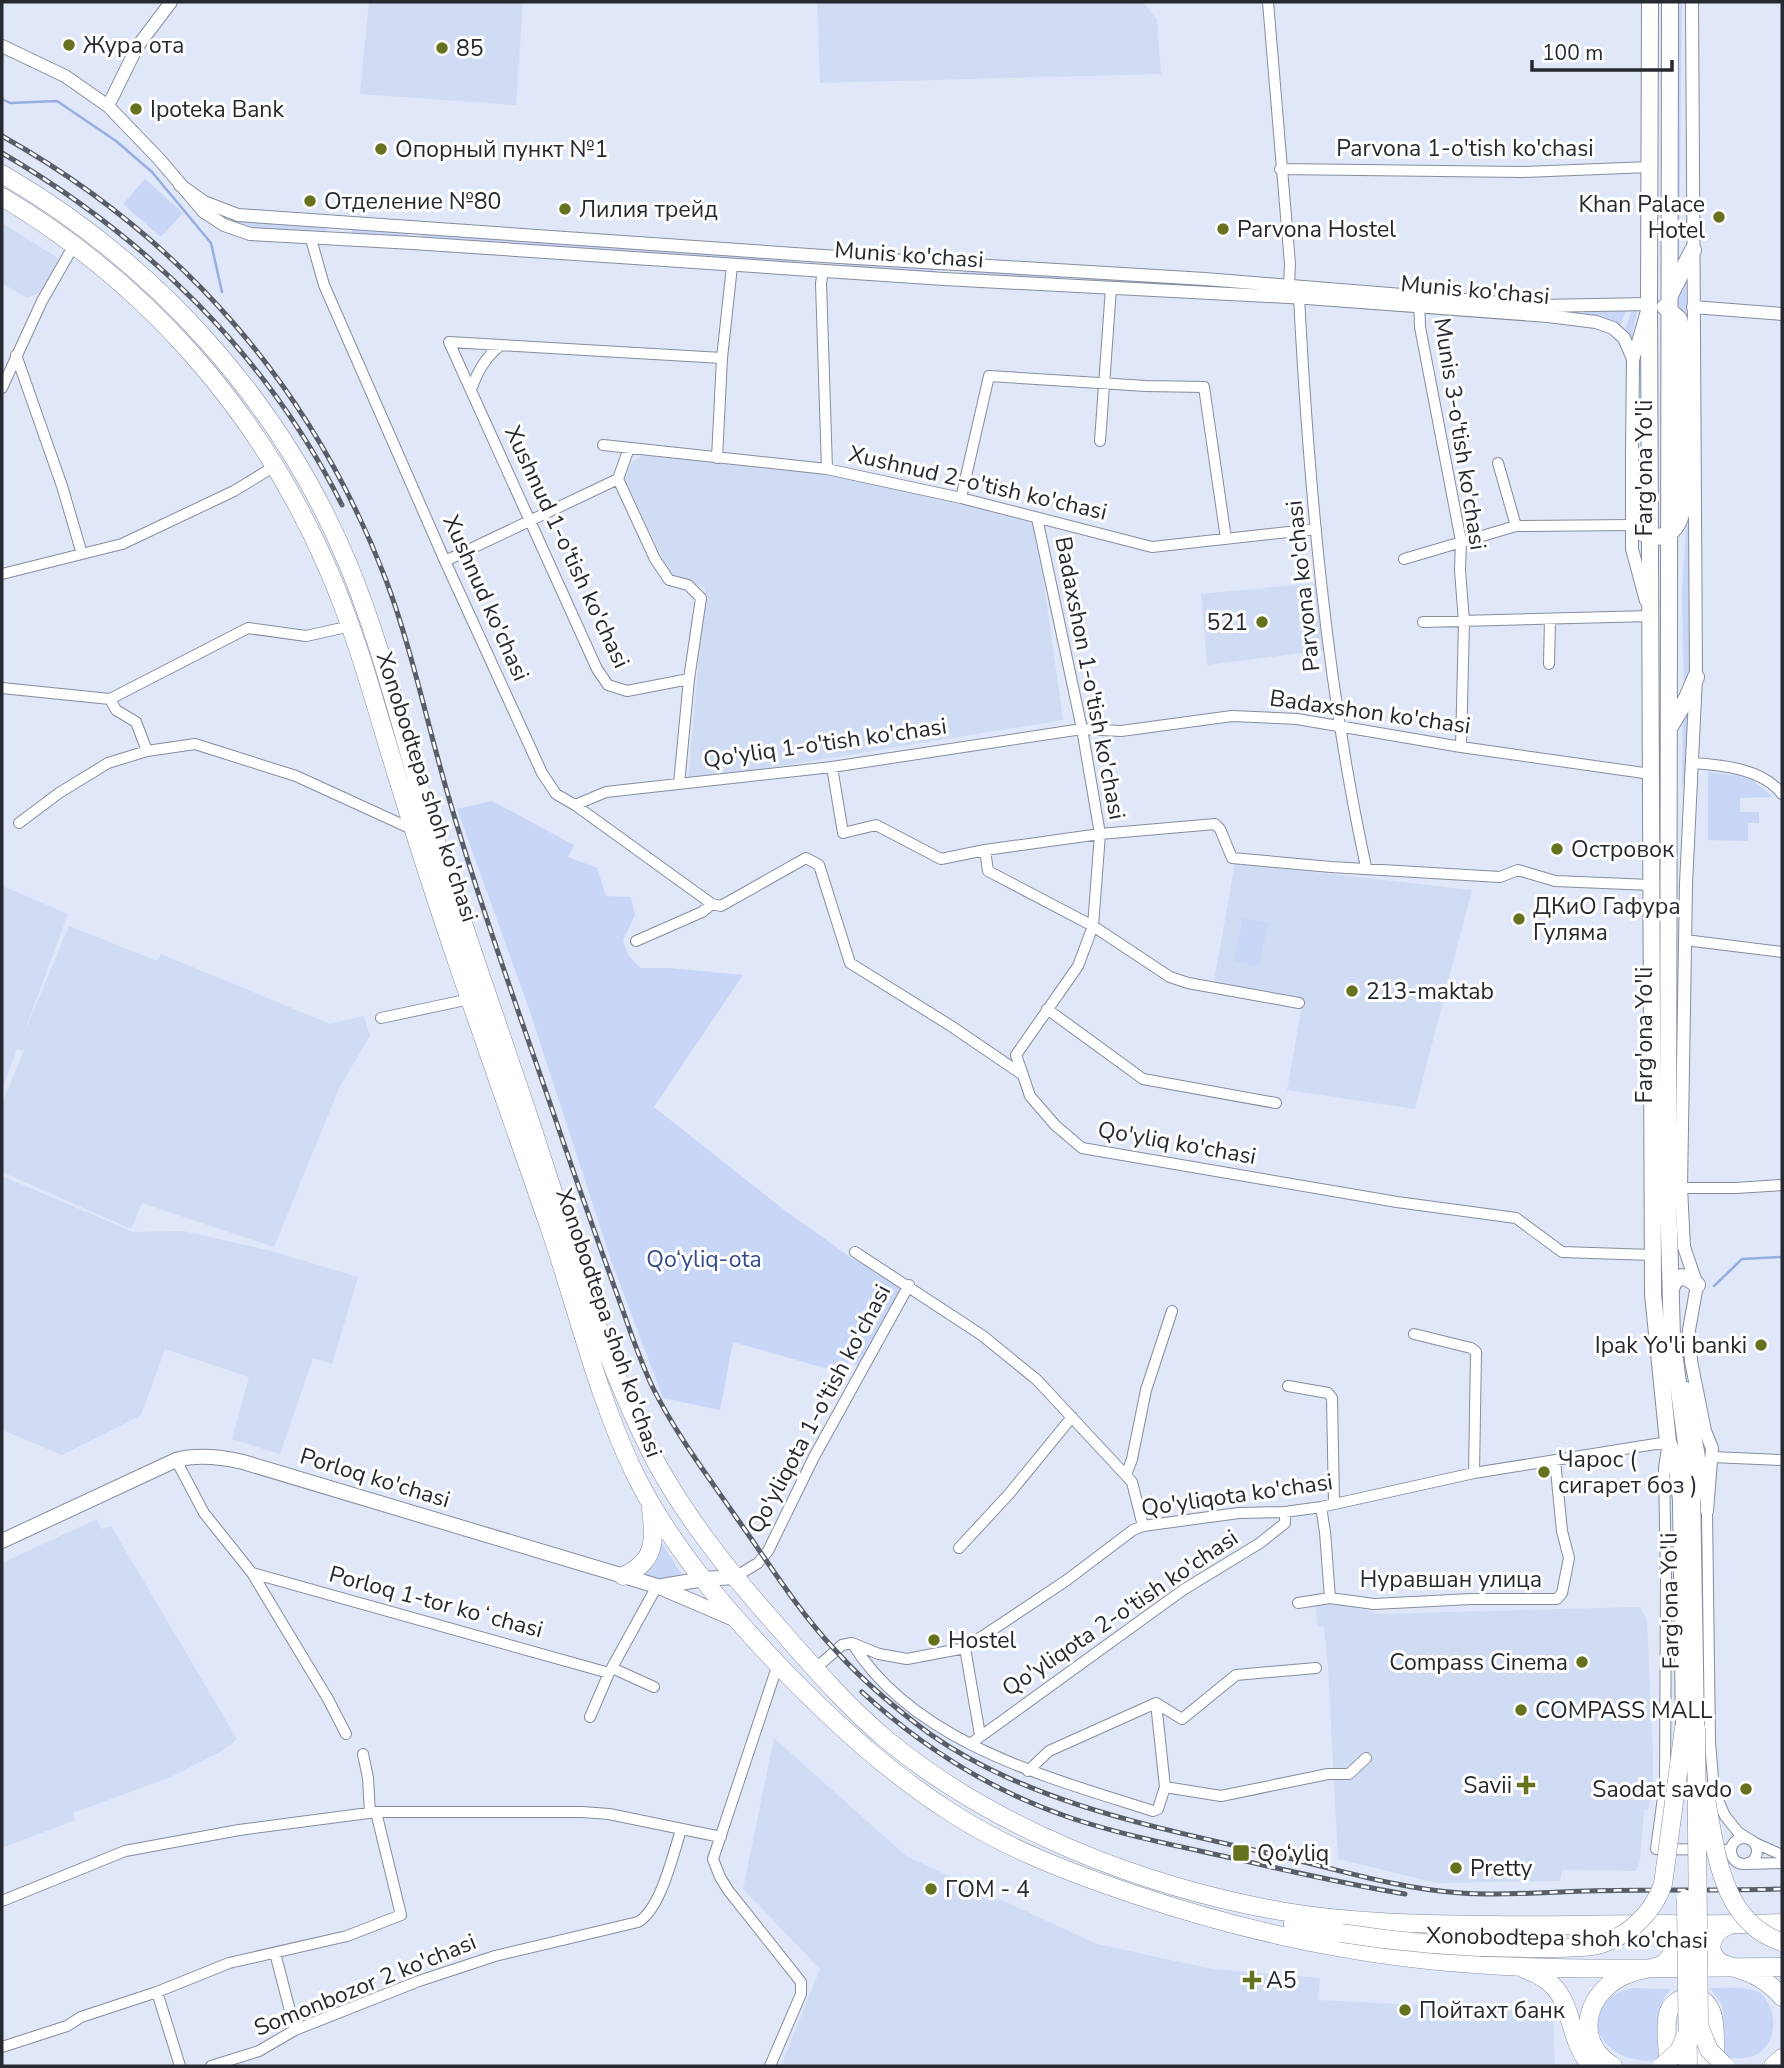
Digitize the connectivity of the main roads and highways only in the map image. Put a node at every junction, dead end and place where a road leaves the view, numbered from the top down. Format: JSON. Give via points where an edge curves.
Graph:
{"nodes":[{"id":1,"x":1650,"y":2,"type":"edge"},
{"id":2,"x":1670,"y":2,"type":"edge"},
{"id":3,"x":2,"y":174,"type":"edge"},
{"id":4,"x":2,"y":197,"type":"edge"},
{"id":5,"x":1693,"y":250,"type":"road end"},
{"id":6,"x":1669,"y":303,"type":"junction"},
{"id":7,"x":1649,"y":304,"type":"junction"},
{"id":8,"x":1632,"y":525,"type":"road end"},
{"id":9,"x":1668,"y":534,"type":"junction"},
{"id":10,"x":1650,"y":536,"type":"junction"},
{"id":11,"x":1670,"y":670,"type":"junction"},
{"id":12,"x":1696,"y":677,"type":"road end"},
{"id":13,"x":1687,"y":698,"type":"junction"},
{"id":14,"x":1695,"y":716,"type":"road end"},
{"id":15,"x":1670,"y":727,"type":"junction"},
{"id":16,"x":479,"y":996,"type":"junction"},
{"id":17,"x":1697,"y":1284,"type":"road end"},
{"id":18,"x":1671,"y":1289,"type":"junction"},
{"id":19,"x":651,"y":1502,"type":"junction"},
{"id":20,"x":2,"y":1541,"type":"edge"},
{"id":21,"x":623,"y":1576,"type":"junction"},
{"id":22,"x":735,"y":1577,"type":"junction"},
{"id":23,"x":704,"y":1579,"type":"junction"},
{"id":24,"x":657,"y":1586,"type":"junction"},
{"id":25,"x":740,"y":1622,"type":"junction"},
{"id":26,"x":1690,"y":1728,"type":"junction"},
{"id":27,"x":1193,"y":1890,"type":"junction"},
{"id":28,"x":1782,"y":1923,"type":"edge"},
{"id":29,"x":1655,"y":1924,"type":"junction"},
{"id":30,"x":1731,"y":1925,"type":"junction"},
{"id":31,"x":1782,"y":1942,"type":"edge"},
{"id":32,"x":1503,"y":1966,"type":"junction"},
{"id":33,"x":1730,"y":1966,"type":"junction"},
{"id":34,"x":1654,"y":1967,"type":"junction"},
{"id":35,"x":1782,"y":1967,"type":"edge"},
{"id":36,"x":1780,"y":1994,"type":"edge"},
{"id":37,"x":1693,"y":2027,"type":"junction"},
{"id":38,"x":1782,"y":2058,"type":"edge"},
{"id":39,"x":1591,"y":2066,"type":"edge"},
{"id":40,"x":1613,"y":2066,"type":"edge"},
{"id":41,"x":1662,"y":2066,"type":"edge"},
{"id":42,"x":1669,"y":2066,"type":"edge"},
{"id":43,"x":1688,"y":2066,"type":"edge"},
{"id":44,"x":1700,"y":2066,"type":"edge"},
{"id":45,"x":1715,"y":2066,"type":"edge"},
{"id":46,"x":1725,"y":2066,"type":"edge"},
{"id":47,"x":1773,"y":2066,"type":"edge"}],
"edges":[{"from":1,"to":7,"type":"main road","name":"Farg'ona Yo'li"},
{"from":2,"to":6,"type":"main road","name":"Farg'ona Yo'li"},
{"from":3,"to":16,"type":"highway","name":"Xonobodtepa shoh ko'chasi","via":[[85,229],[162,294],[229,367],[291,454],[336,537],[365,608]]},
{"from":4,"to":16,"type":"highway","name":"Xonobodtepa shoh ko'chasi","via":[[74,245],[133,293],[188,348],[275,466],[319,548],[351,626],[414,830]]},
{"from":5,"to":6,"type":"main road"},
{"from":6,"to":7,"type":"main road"},
{"from":6,"to":9,"type":"main road","name":"Farg'ona Yo'li"},
{"from":6,"to":9,"type":"main road","via":[[1688,330],[1682,510],[1680,522]]},
{"from":7,"to":10,"type":"main road","name":"Farg'ona Yo'li"},
{"from":8,"to":10,"type":"main road"},
{"from":9,"to":10,"type":"main road"},
{"from":9,"to":11,"type":"main road","name":"Farg'ona Yo'li"},
{"from":10,"to":26,"type":"main road","name":"Farg'ona Yo'li","via":[[1653,1294],[1668,1442],[1676,1463],[1681,1509]]},
{"from":11,"to":13,"type":"main road"},
{"from":11,"to":15,"type":"main road","name":"Farg'ona Yo'li"},
{"from":12,"to":13,"type":"main road"},
{"from":13,"to":14,"type":"main road"},
{"from":13,"to":15,"type":"main road"},
{"from":15,"to":18,"type":"main road","name":"Farg'ona Yo'li"},
{"from":16,"to":19,"type":"highway","name":"Xonobodtepa shoh ko'chasi","via":[[611,1418]]},
{"from":16,"to":22,"type":"highway","name":"Xonobodtepa shoh ko'chasi","via":[[625,1394],[676,1496]]},
{"from":17,"to":18,"type":"main road","via":[[1680,1276]]},
{"from":18,"to":26,"type":"main road","name":"Farg'ona Yo'li","via":[[1672,1337],[1692,1490]]},
{"from":19,"to":21,"type":"highway","via":[[651,1551],[643,1564]]},
{"from":19,"to":23,"type":"highway","name":"Xonobodtepa shoh ko'chasi"},
{"from":20,"to":21,"type":"main road","name":"Porloq ko'chasi","via":[[176,1460],[208,1457],[243,1462]]},
{"from":21,"to":24,"type":"main road","name":"Porloq ko'chasi"},
{"from":22,"to":23,"type":"main road"},
{"from":22,"to":27,"type":"highway","name":"Xonobodtepa shoh ko'chasi","via":[[860,1716],[961,1792],[1065,1846]]},
{"from":23,"to":24,"type":"main road"},
{"from":23,"to":25,"type":"highway","name":"Xonobodtepa shoh ko'chasi"},
{"from":24,"to":25,"type":"main road","name":"Porloq ko'chasi"},
{"from":25,"to":32,"type":"highway","name":"Xonobodtepa shoh ko'chasi","via":[[836,1722],[910,1784],[976,1828],[1053,1866],[1264,1934],[1402,1958]]},
{"from":26,"to":27,"type":"highway","bridge":true,"via":[[1663,1884],[1651,1908],[1623,1934],[1596,1945],[1529,1948],[1422,1943],[1341,1933],[1283,1922]]},
{"from":26,"to":31,"type":"highway","bridge":true,"via":[[1730,1896],[1751,1926]]},
{"from":26,"to":37,"type":"highway","name":"Farg'ona Yo'li","bridge":true},
{"from":27,"to":29,"type":"highway","name":"Xonobodtepa shoh ko'chasi","via":[[1280,1911],[1365,1921]]},
{"from":28,"to":30,"type":"highway","name":"Xonobodtepa shoh ko'chasi"},
{"from":29,"to":30,"type":"highway","name":"Xonobodtepa shoh ko'chasi"},
{"from":29,"to":34,"type":"highway","via":[[1668,1932],[1673,1946],[1667,1960]]},
{"from":30,"to":33,"type":"highway","via":[[1717,1931],[1712,1945],[1717,1959]]},
{"from":32,"to":34,"type":"highway","name":"Xonobodtepa shoh ko'chasi"},
{"from":32,"to":39,"type":"highway","via":[[1529,1970],[1557,1990],[1579,2048]]},
{"from":33,"to":34,"type":"highway","name":"Xonobodtepa shoh ko'chasi"},
{"from":33,"to":35,"type":"highway","name":"Xonobodtepa shoh ko'chasi"},
{"from":33,"to":36,"type":"highway","via":[[1757,1976]]},
{"from":34,"to":40,"type":"highway","via":[[1624,1975],[1604,1990],[1590,2010],[1588,2030],[1597,2053]]},
{"from":37,"to":41,"type":"highway","bridge":true,"via":[[1679,2051]]},
{"from":37,"to":43,"type":"highway","name":"Farg'ona Yo'li","bridge":true},
{"from":37,"to":44,"type":"highway","name":"Farg'ona Yo'li"},
{"from":37,"to":46,"type":"highway","bridge":true},
{"from":38,"to":47,"type":"highway"},
{"from":42,"to":45,"type":"highway","via":[[1668,2013],[1679,2000],[1692,1998],[1704,2001],[1713,2013]]}]}
